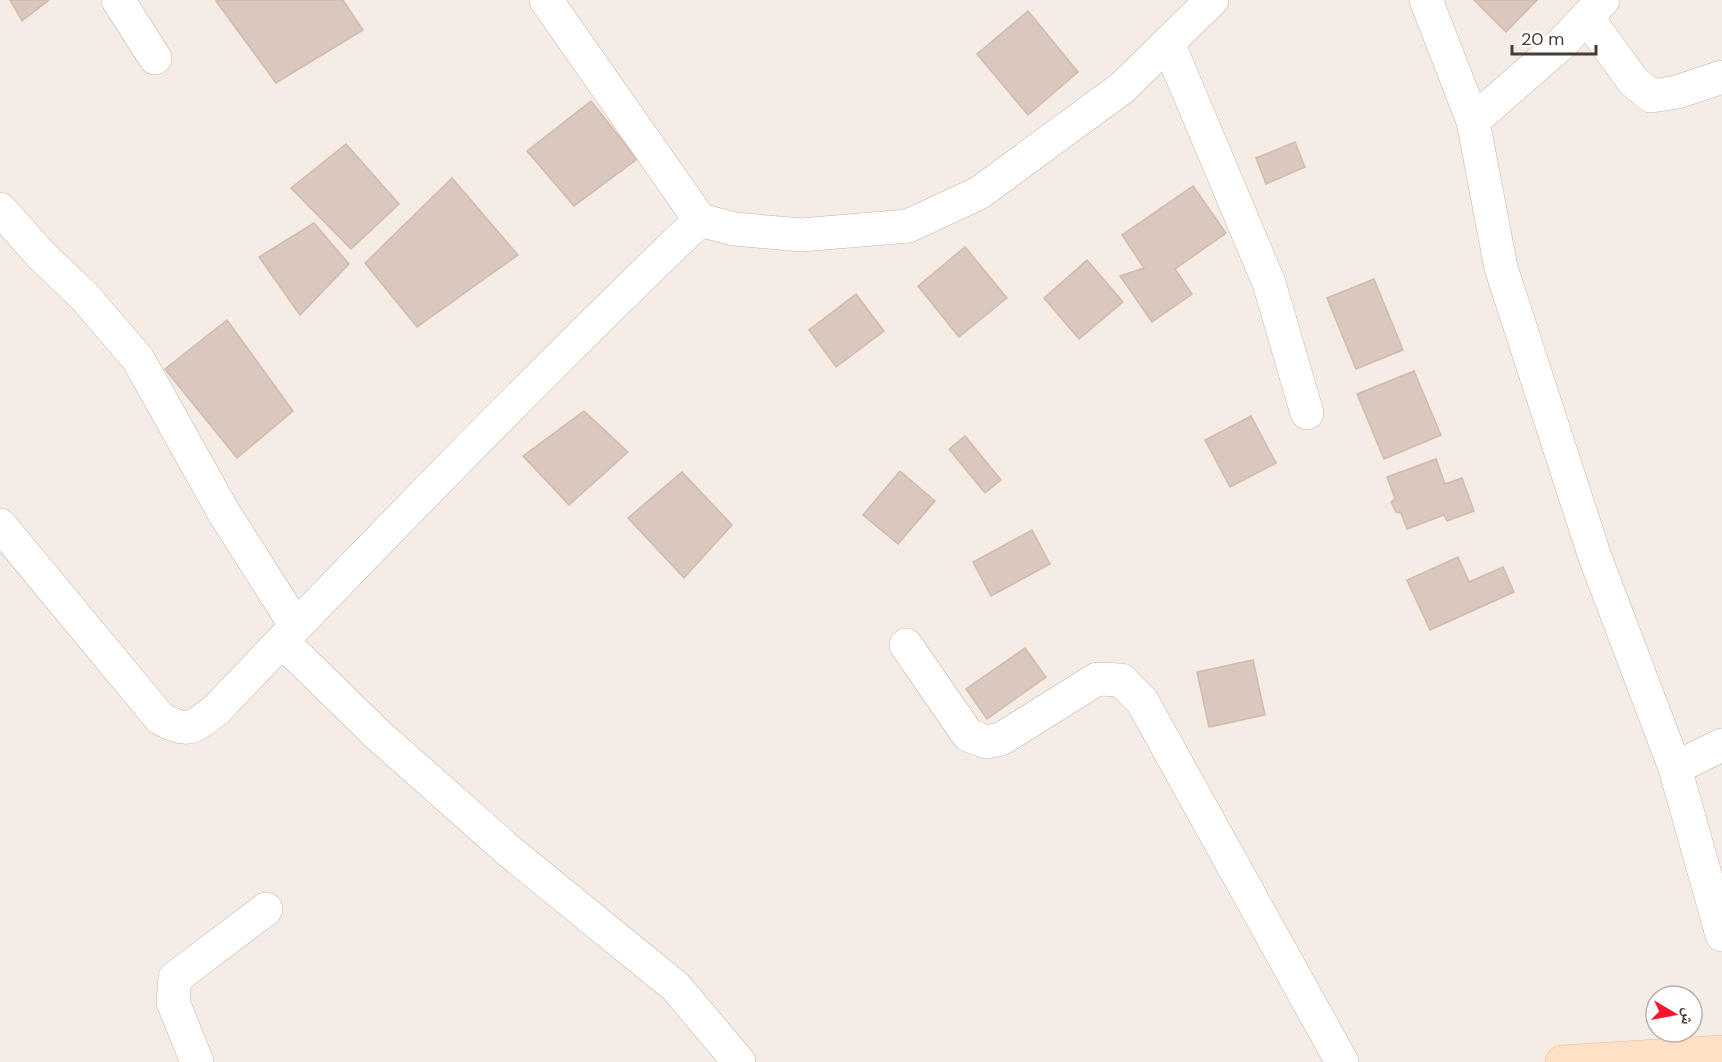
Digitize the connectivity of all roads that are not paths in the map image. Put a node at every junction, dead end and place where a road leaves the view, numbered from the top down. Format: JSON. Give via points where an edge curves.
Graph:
{"nodes":[{"id":1,"x":118,"y":0,"type":"edge"},
{"id":2,"x":1212,"y":0,"type":"edge"},
{"id":3,"x":1426,"y":0,"type":"edge"},
{"id":4,"x":557,"y":4,"type":"edge"},
{"id":5,"x":1595,"y":9,"type":"edge"},
{"id":6,"x":1168,"y":43,"type":"junction"},
{"id":7,"x":155,"y":58,"type":"dead end"},
{"id":8,"x":1722,"y":77,"type":"edge"},
{"id":9,"x":1473,"y":121,"type":"junction"},
{"id":10,"x":0,"y":209,"type":"edge"},
{"id":11,"x":700,"y":220,"type":"junction"},
{"id":12,"x":1307,"y":413,"type":"dead end"},
{"id":13,"x":0,"y":525,"type":"edge"},
{"id":14,"x":289,"y":633,"type":"junction"},
{"id":15,"x":906,"y":645,"type":"dead end"},
{"id":16,"x":1722,"y":745,"type":"edge"},
{"id":17,"x":1675,"y":768,"type":"junction"},
{"id":18,"x":266,"y":909,"type":"dead end"},
{"id":19,"x":1722,"y":935,"type":"edge"},
{"id":20,"x":1722,"y":1052,"type":"edge"},
{"id":21,"x":197,"y":1062,"type":"edge"},
{"id":22,"x":739,"y":1062,"type":"edge"},
{"id":23,"x":1342,"y":1062,"type":"edge"},
{"id":24,"x":1562,"y":1062,"type":"edge"}],
"edges":[{"from":1,"to":7,"type":"street"},
{"from":2,"to":6,"type":"street"},
{"from":3,"to":9,"type":"street"},
{"from":4,"to":11,"type":"street"},
{"from":5,"to":8,"type":"street","via":[[1633,81],[1651,96]]},
{"from":5,"to":9,"type":"street"},
{"from":6,"to":11,"type":"street","via":[[1122,88],[979,193],[908,226],[801,235],[734,229]]},
{"from":6,"to":12,"type":"street","via":[[1269,282]]},
{"from":9,"to":17,"type":"street","via":[[1502,268],[1595,557]]},
{"from":10,"to":14,"type":"street","via":[[138,359]]},
{"from":11,"to":14,"type":"street","via":[[412,504]]},
{"from":13,"to":14,"type":"street","via":[[160,718],[175,727],[193,727],[216,710]]},
{"from":14,"to":22,"type":"street","via":[[376,733],[509,851],[676,987]]},
{"from":15,"to":23,"type":"street","via":[[968,735],[986,742],[1001,739],[1097,679],[1121,680],[1142,701]]},
{"from":16,"to":17,"type":"street"},
{"from":17,"to":19,"type":"street"},
{"from":18,"to":21,"type":"street","via":[[175,978],[173,1002]]},
{"from":20,"to":24,"type":"main road"}]}
